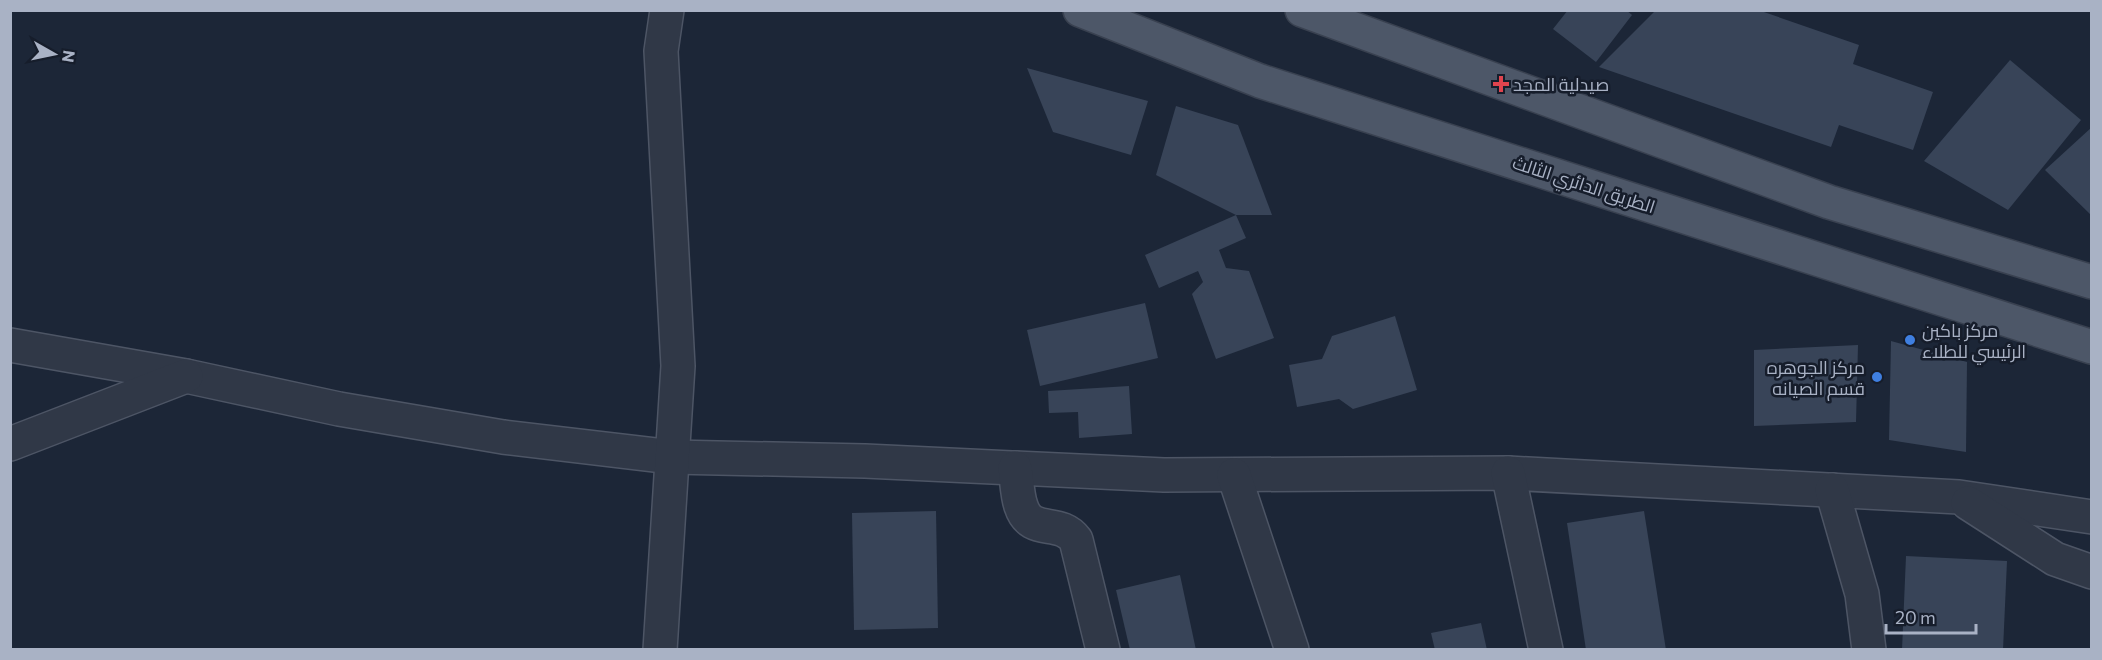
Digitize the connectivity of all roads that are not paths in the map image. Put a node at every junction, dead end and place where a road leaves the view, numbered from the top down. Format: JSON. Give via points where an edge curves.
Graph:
{"nodes":[{"id":1,"x":667,"y":10,"type":"edge"},
{"id":2,"x":1080,"y":10,"type":"edge"},
{"id":3,"x":1302,"y":10,"type":"edge"},
{"id":4,"x":2091,"y":282,"type":"edge"},
{"id":5,"x":10,"y":345,"type":"edge"},
{"id":6,"x":2091,"y":347,"type":"edge"},
{"id":7,"x":186,"y":376,"type":"junction"},
{"id":8,"x":10,"y":444,"type":"edge"},
{"id":9,"x":672,"y":457,"type":"junction"},
{"id":10,"x":1015,"y":468,"type":"junction"},
{"id":11,"x":1508,"y":473,"type":"junction"},
{"id":12,"x":1234,"y":476,"type":"junction"},
{"id":13,"x":1832,"y":490,"type":"junction"},
{"id":14,"x":1959,"y":497,"type":"junction"},
{"id":15,"x":2091,"y":517,"type":"edge"},
{"id":16,"x":2091,"y":572,"type":"edge"},
{"id":17,"x":660,"y":650,"type":"edge"},
{"id":18,"x":1103,"y":650,"type":"edge"},
{"id":19,"x":1292,"y":650,"type":"edge"},
{"id":20,"x":1546,"y":650,"type":"edge"},
{"id":21,"x":1869,"y":650,"type":"edge"}],
"edges":[{"from":1,"to":9,"type":"street","via":[[661,51],[678,366]]},
{"from":2,"to":6,"type":"main road","name":"الطريق الدائري الثالث","via":[[1260,81]]},
{"from":3,"to":4,"type":"main road","via":[[1829,202]]},
{"from":5,"to":7,"type":"street"},
{"from":7,"to":8,"type":"street"},
{"from":7,"to":9,"type":"street","via":[[339,409],[503,437]]},
{"from":9,"to":10,"type":"street"},
{"from":9,"to":17,"type":"street"},
{"from":10,"to":12,"type":"street"},
{"from":10,"to":18,"type":"street","via":[[1021,506],[1027,517],[1034,524],[1062,528],[1076,540]]},
{"from":11,"to":12,"type":"street"},
{"from":11,"to":13,"type":"street"},
{"from":11,"to":20,"type":"street"},
{"from":12,"to":19,"type":"street"},
{"from":13,"to":14,"type":"street"},
{"from":13,"to":21,"type":"street","via":[[1862,594]]},
{"from":14,"to":15,"type":"street"},
{"from":14,"to":16,"type":"street","via":[[2055,559]]}]}
